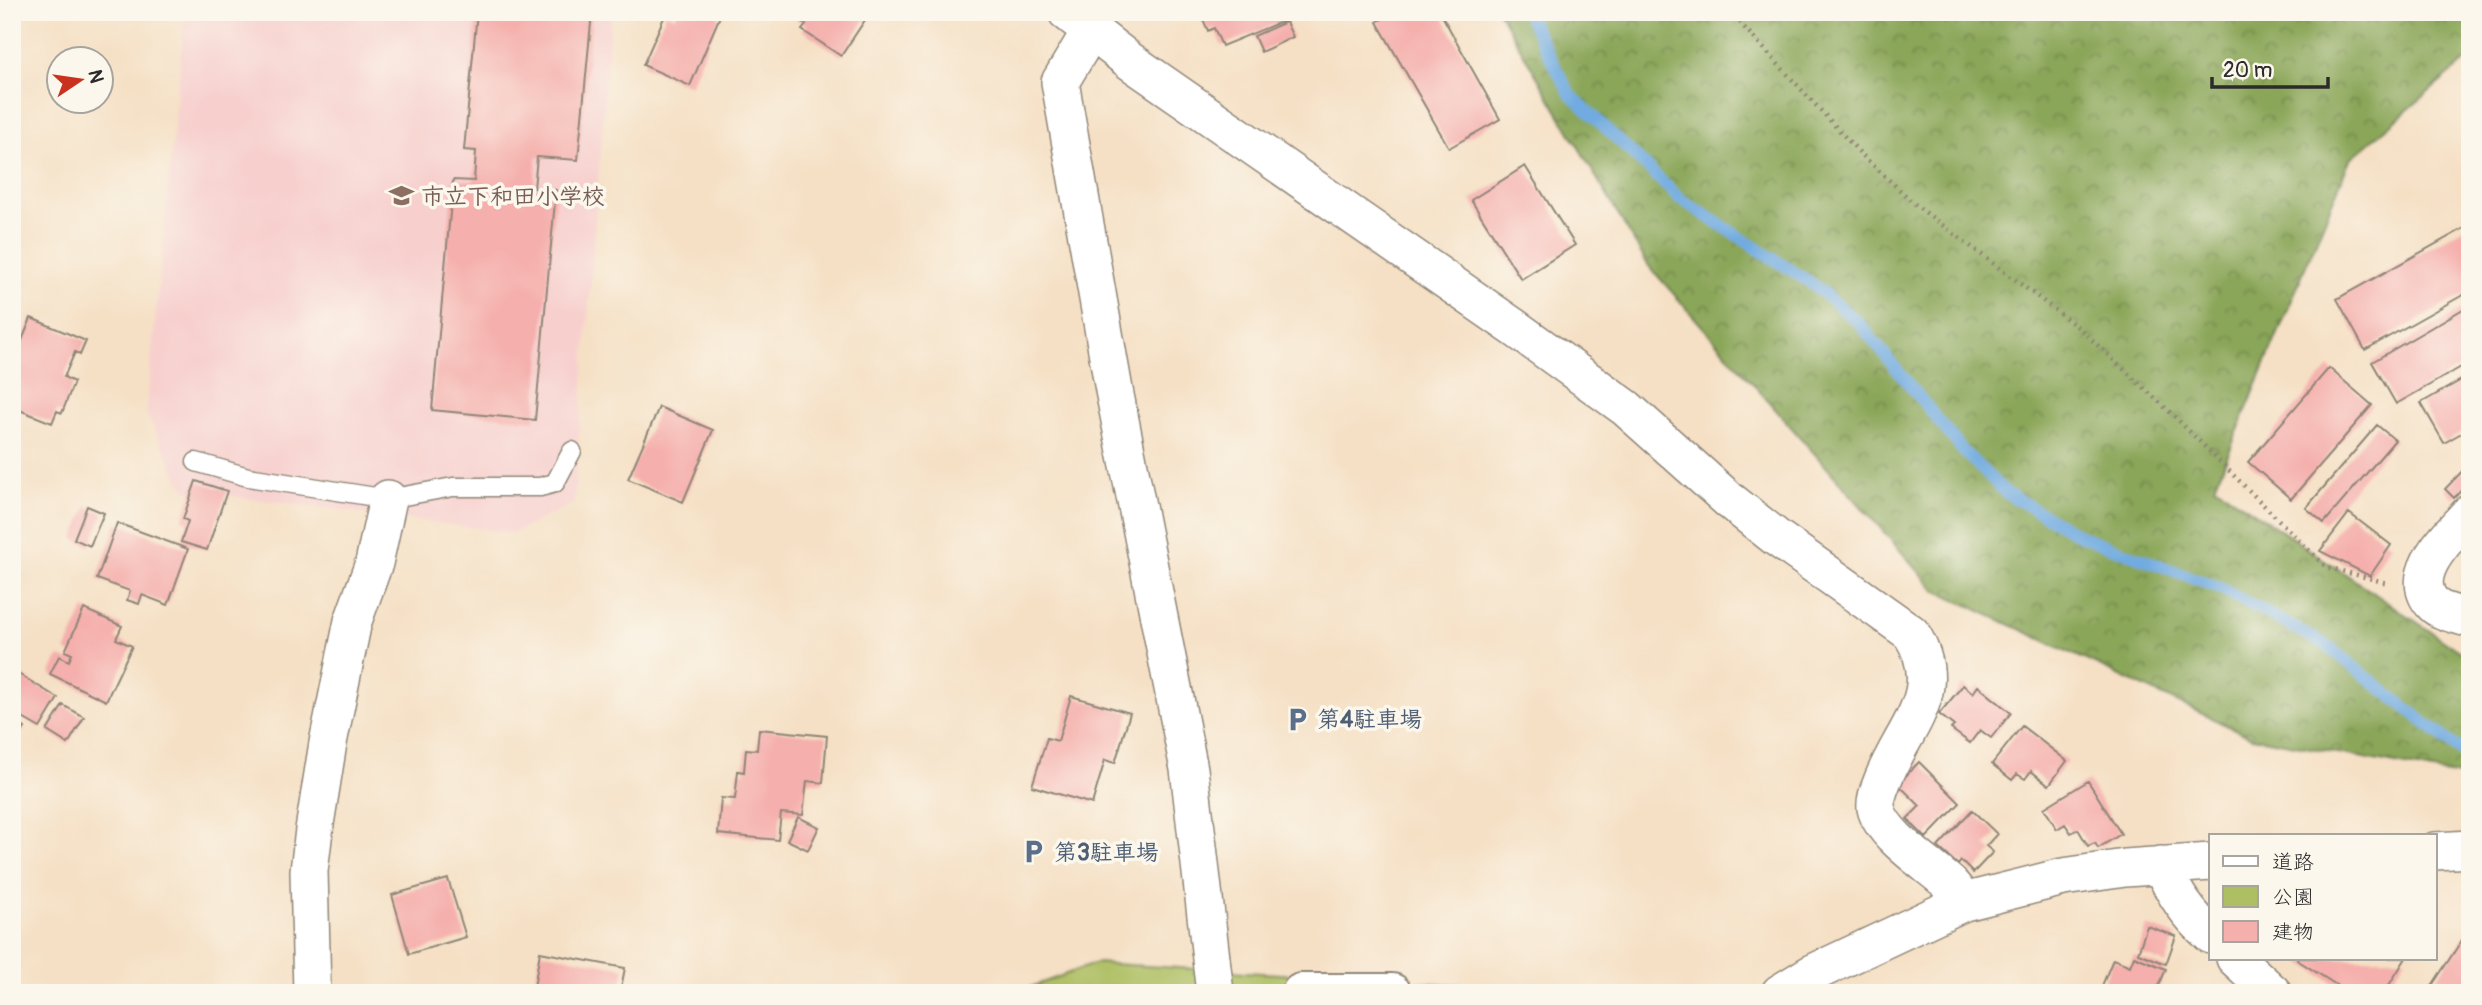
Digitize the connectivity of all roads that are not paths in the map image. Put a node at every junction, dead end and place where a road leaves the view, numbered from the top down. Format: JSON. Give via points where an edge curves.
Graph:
{"nodes":[{"id":1,"x":1078,"y":22,"type":"edge"},
{"id":2,"x":572,"y":451,"type":"dead end"},
{"id":3,"x":196,"y":462,"type":"dead end"},
{"id":4,"x":388,"y":499,"type":"junction"},
{"id":5,"x":2470,"y":513,"type":"edge"},
{"id":6,"x":2470,"y":619,"type":"edge"},
{"id":7,"x":2470,"y":849,"type":"edge"},
{"id":8,"x":2436,"y":851,"type":"edge"},
{"id":9,"x":2209,"y":862,"type":"edge"},
{"id":10,"x":2161,"y":865,"type":"junction"},
{"id":11,"x":1964,"y":902,"type":"junction"},
{"id":12,"x":2209,"y":933,"type":"edge"},
{"id":13,"x":2237,"y":960,"type":"edge"},
{"id":14,"x":1791,"y":989,"type":"edge"},
{"id":15,"x":312,"y":993,"type":"edge"},
{"id":16,"x":1215,"y":993,"type":"edge"},
{"id":17,"x":1301,"y":993,"type":"edge"},
{"id":18,"x":1392,"y":993,"type":"edge"},
{"id":19,"x":2273,"y":993,"type":"edge"}],
"edges":[{"from":1,"to":11,"type":"street","via":[[1626,408],[1777,538],[1911,633],[1920,647],[1927,677],[1922,700],[1879,789],[1876,807],[1901,843]]},
{"from":1,"to":16,"type":"street","via":[[1059,82],[1189,769]]},
{"from":2,"to":4,"type":"lane","via":[[555,482],[540,487],[453,487]]},
{"from":3,"to":4,"type":"lane","via":[[248,477]]},
{"from":4,"to":15,"type":"street","via":[[354,621],[314,830],[309,871]]},
{"from":5,"to":6,"type":"street","via":[[2437,549],[2425,573],[2426,593],[2435,607]]},
{"from":7,"to":8,"type":"street"},
{"from":9,"to":10,"type":"street"},
{"from":10,"to":11,"type":"street","via":[[2063,877]]},
{"from":10,"to":12,"type":"street","via":[[2192,918]]},
{"from":11,"to":14,"type":"street"},
{"from":13,"to":19,"type":"street"},
{"from":17,"to":18,"type":"street"}]}
